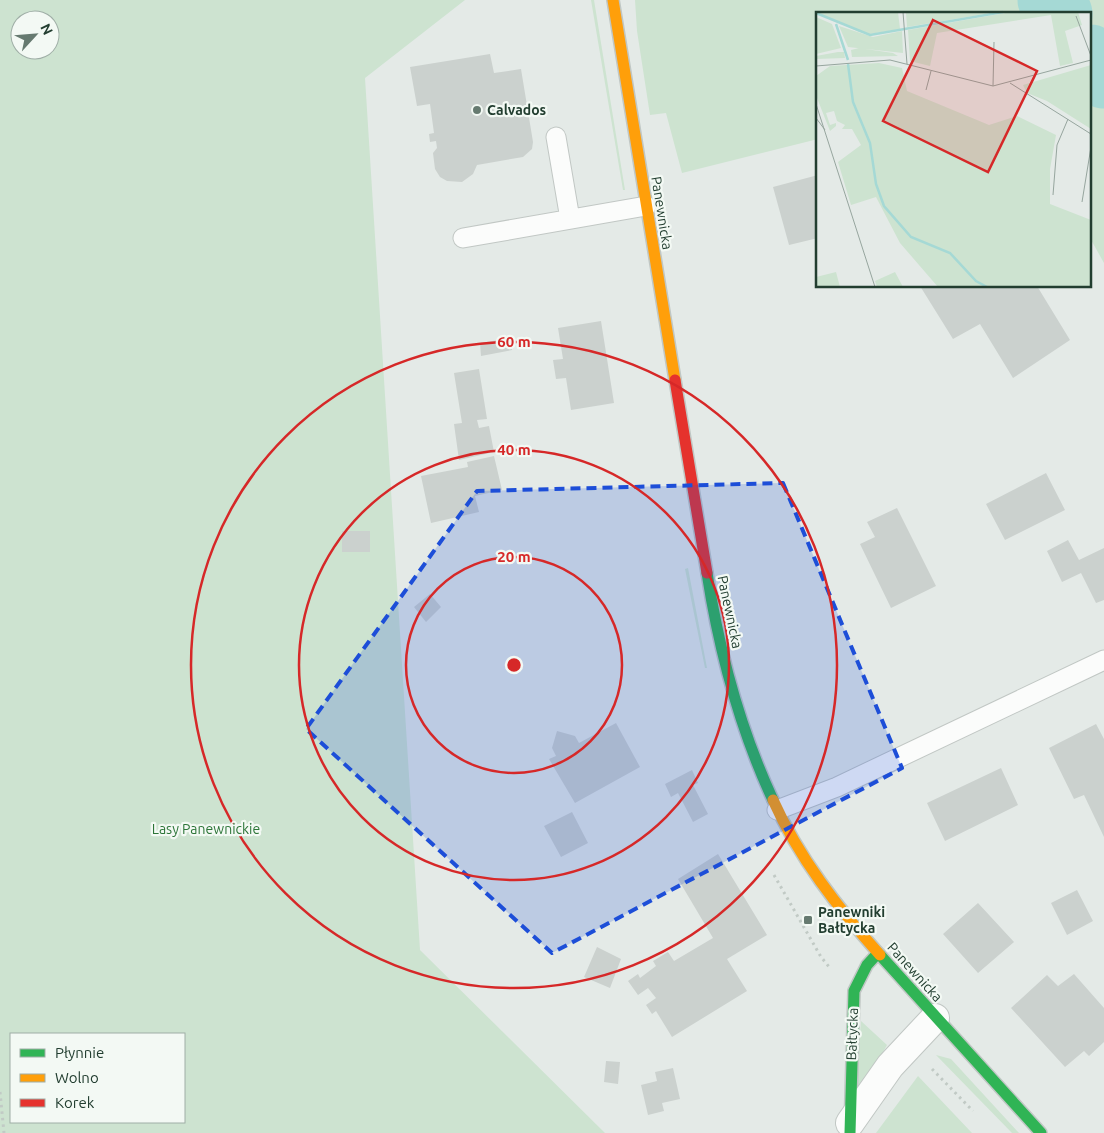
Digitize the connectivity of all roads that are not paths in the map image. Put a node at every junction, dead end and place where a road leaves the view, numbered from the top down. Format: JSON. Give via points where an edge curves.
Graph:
{"nodes":[{"id":1,"x":613,"y":0,"type":"edge"},
{"id":2,"x":556,"y":137,"type":"dead end"},
{"id":3,"x":646,"y":206,"type":"junction"},
{"id":4,"x":570,"y":219,"type":"junction"},
{"id":5,"x":463,"y":238,"type":"dead end"},
{"id":6,"x":1104,"y":660,"type":"edge"},
{"id":7,"x":777,"y":810,"type":"junction"},
{"id":8,"x":878,"y":953,"type":"junction"},
{"id":9,"x":935,"y":1018,"type":"junction"},
{"id":10,"x":850,"y":1128,"type":"edge"},
{"id":11,"x":1041,"y":1133,"type":"edge"}],
"edges":[{"from":1,"to":3,"type":"street","name":"Panewnicka"},
{"from":2,"to":4,"type":"lane"},
{"from":3,"to":4,"type":"lane"},
{"from":3,"to":7,"type":"street","name":"Panewnicka","via":[[699,534],[720,643],[740,716]]},
{"from":4,"to":5,"type":"lane"},
{"from":6,"to":7,"type":"lane","via":[[837,787]]},
{"from":7,"to":8,"type":"street","name":"Panewnicka","via":[[822,886]]},
{"from":8,"to":9,"type":"street","name":"Panewnicka"},
{"from":8,"to":10,"type":"street","name":"Bałtycka","via":[[854,991]]},
{"from":9,"to":10,"type":"street","name":"Bałtycka","via":[[890,1066]]},
{"from":9,"to":11,"type":"street","name":"Panewnicka"}]}
